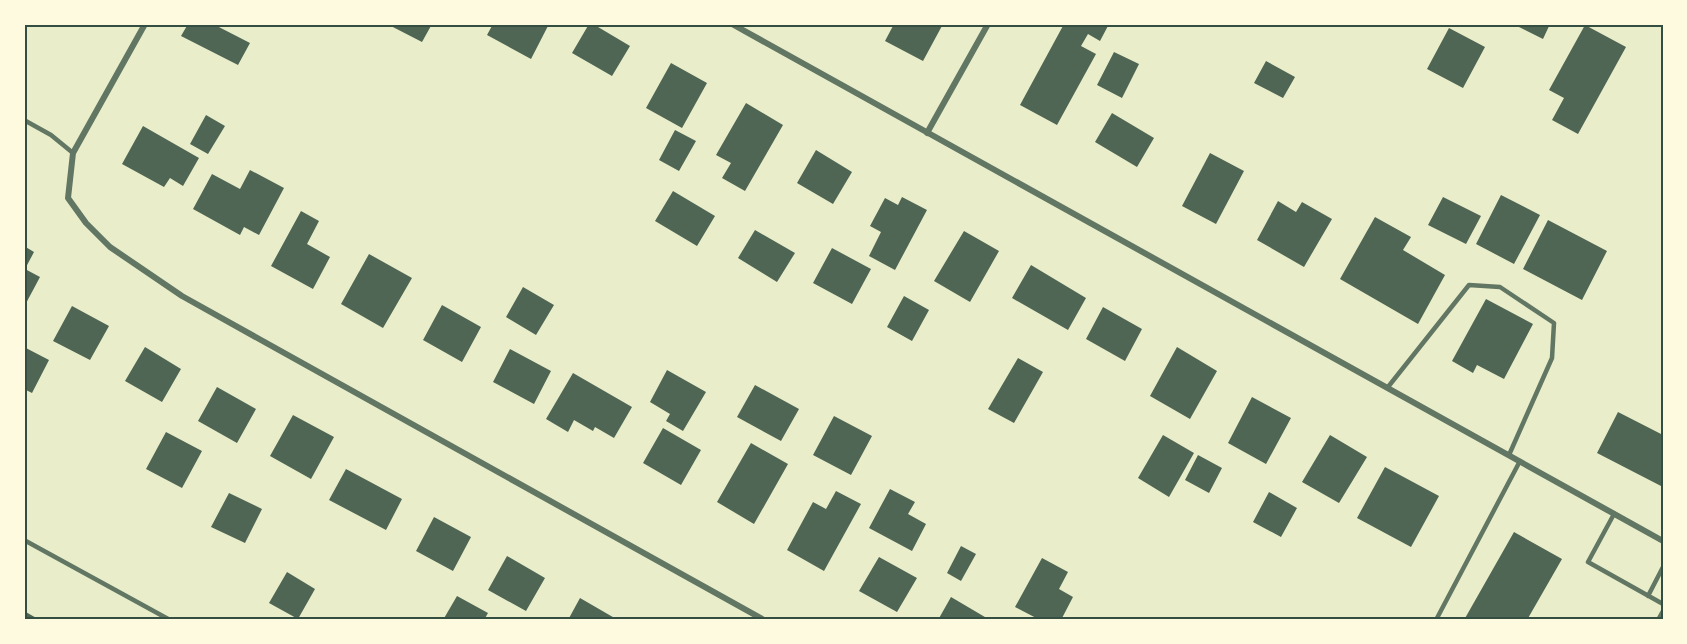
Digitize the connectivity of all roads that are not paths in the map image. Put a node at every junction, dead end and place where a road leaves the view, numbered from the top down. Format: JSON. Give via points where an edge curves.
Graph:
{"nodes":[{"id":1,"x":145,"y":24,"type":"edge"},
{"id":2,"x":732,"y":24,"type":"edge"},
{"id":3,"x":988,"y":24,"type":"edge"},
{"id":4,"x":24,"y":120,"type":"edge"},
{"id":5,"x":927,"y":133,"type":"junction"},
{"id":6,"x":73,"y":153,"type":"junction"},
{"id":7,"x":1388,"y":387,"type":"junction"},
{"id":8,"x":1509,"y":455,"type":"junction"},
{"id":9,"x":1520,"y":461,"type":"junction"},
{"id":10,"x":1614,"y":514,"type":"junction"},
{"id":11,"x":24,"y":540,"type":"edge"},
{"id":12,"x":1663,"y":541,"type":"edge"},
{"id":13,"x":1663,"y":567,"type":"edge"},
{"id":14,"x":1648,"y":596,"type":"junction"},
{"id":15,"x":1663,"y":604,"type":"edge"},
{"id":16,"x":1663,"y":611,"type":"edge"},
{"id":17,"x":170,"y":620,"type":"edge"},
{"id":18,"x":764,"y":620,"type":"edge"},
{"id":19,"x":1436,"y":620,"type":"edge"},
{"id":20,"x":1658,"y":620,"type":"edge"}],
"edges":[{"from":1,"to":6,"type":"street"},
{"from":2,"to":5,"type":"street"},
{"from":3,"to":5,"type":"street"},
{"from":4,"to":6,"type":"lane"},
{"from":5,"to":7,"type":"street"},
{"from":6,"to":18,"type":"street","via":[[68,198],[86,223],[110,247],[182,296]]},
{"from":7,"to":8,"type":"street"},
{"from":7,"to":8,"type":"lane","via":[[1468,285],[1500,287],[1554,323],[1552,358]]},
{"from":8,"to":9,"type":"street"},
{"from":9,"to":10,"type":"street"},
{"from":9,"to":19,"type":"lane"},
{"from":10,"to":12,"type":"street"},
{"from":10,"to":14,"type":"lane","via":[[1588,562]]},
{"from":11,"to":17,"type":"lane"},
{"from":13,"to":14,"type":"lane"},
{"from":14,"to":15,"type":"lane"},
{"from":16,"to":20,"type":"lane"}]}
